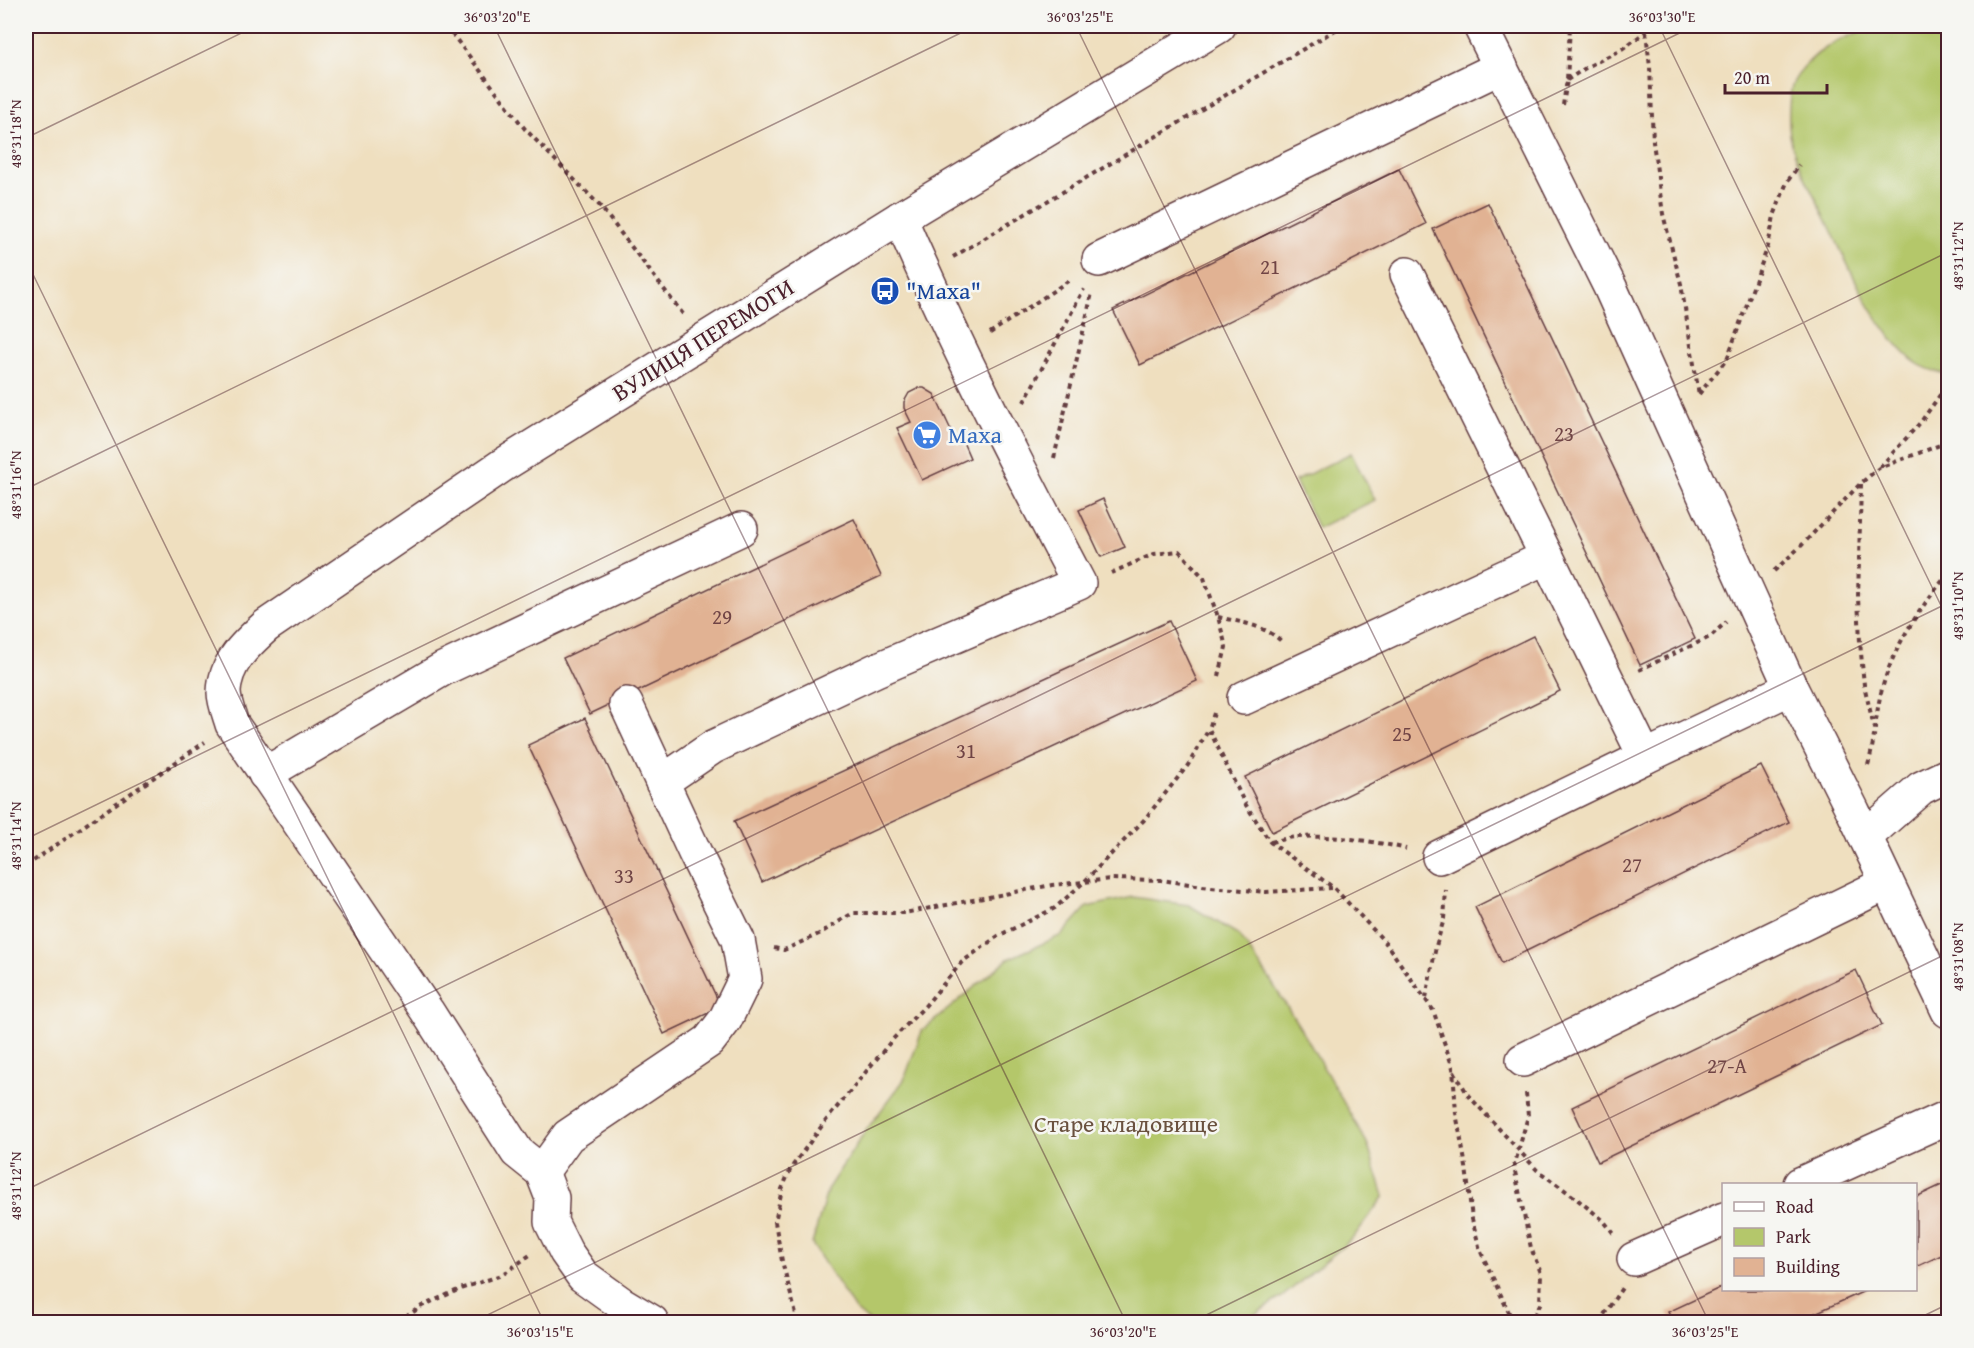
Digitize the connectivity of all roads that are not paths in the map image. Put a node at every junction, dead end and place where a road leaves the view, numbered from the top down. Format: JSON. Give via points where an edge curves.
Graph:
{"nodes":[{"id":1,"x":1219,"y":26,"type":"edge"},
{"id":2,"x":1480,"y":26,"type":"edge"},
{"id":3,"x":1501,"y":67,"type":"junction"},
{"id":4,"x":900,"y":218,"type":"junction"},
{"id":5,"x":1100,"y":260,"type":"road end"},
{"id":6,"x":1407,"y":274,"type":"dead end"},
{"id":7,"x":741,"y":529,"type":"dead end"},
{"id":8,"x":1547,"y":557,"type":"junction"},
{"id":9,"x":1791,"y":688,"type":"junction"},
{"id":10,"x":1226,"y":693,"type":"road end"},
{"id":11,"x":626,"y":704,"type":"dead end"},
{"id":12,"x":1645,"y":757,"type":"junction"},
{"id":13,"x":265,"y":774,"type":"junction"},
{"id":14,"x":1948,"y":775,"type":"edge"},
{"id":15,"x":662,"y":782,"type":"junction"},
{"id":16,"x":1859,"y":824,"type":"junction"},
{"id":17,"x":1439,"y":857,"type":"road end"},
{"id":18,"x":1887,"y":883,"type":"junction"},
{"id":19,"x":1948,"y":1011,"type":"edge"},
{"id":20,"x":1523,"y":1060,"type":"road end"},
{"id":21,"x":1948,"y":1118,"type":"edge"},
{"id":22,"x":542,"y":1172,"type":"junction"},
{"id":23,"x":1804,"y":1183,"type":"edge"},
{"id":24,"x":1722,"y":1220,"type":"edge"},
{"id":25,"x":1634,"y":1260,"type":"road end"},
{"id":26,"x":652,"y":1323,"type":"edge"}],
"edges":[{"from":1,"to":4,"type":"street","name":"ВУЛИЦЯ ПЕРЕМОГИ"},
{"from":2,"to":3,"type":"street"},
{"from":3,"to":5,"type":"street"},
{"from":3,"to":9,"type":"street","via":[[1610,287]]},
{"from":4,"to":13,"type":"street","name":"ВУЛИЦЯ ПЕРЕМОГИ","via":[[503,465],[266,626],[243,647],[229,668],[228,708]]},
{"from":4,"to":15,"type":"street","via":[[1004,440],[1079,583],[876,670],[713,747]]},
{"from":6,"to":8,"type":"street"},
{"from":7,"to":13,"type":"street","via":[[443,669]]},
{"from":8,"to":10,"type":"street","via":[[1305,668]]},
{"from":8,"to":12,"type":"street"},
{"from":9,"to":12,"type":"street"},
{"from":9,"to":16,"type":"street"},
{"from":11,"to":15,"type":"street"},
{"from":12,"to":17,"type":"street"},
{"from":13,"to":22,"type":"street","via":[[427,1011],[517,1152]]},
{"from":14,"to":16,"type":"street"},
{"from":15,"to":22,"type":"street","via":[[738,940],[745,979],[725,1020],[709,1041],[568,1136]]},
{"from":16,"to":18,"type":"street"},
{"from":18,"to":19,"type":"street"},
{"from":18,"to":20,"type":"street"},
{"from":21,"to":23,"type":"street"},
{"from":22,"to":26,"type":"street","via":[[552,1198],[552,1222],[583,1276]]},
{"from":24,"to":25,"type":"street"}]}
